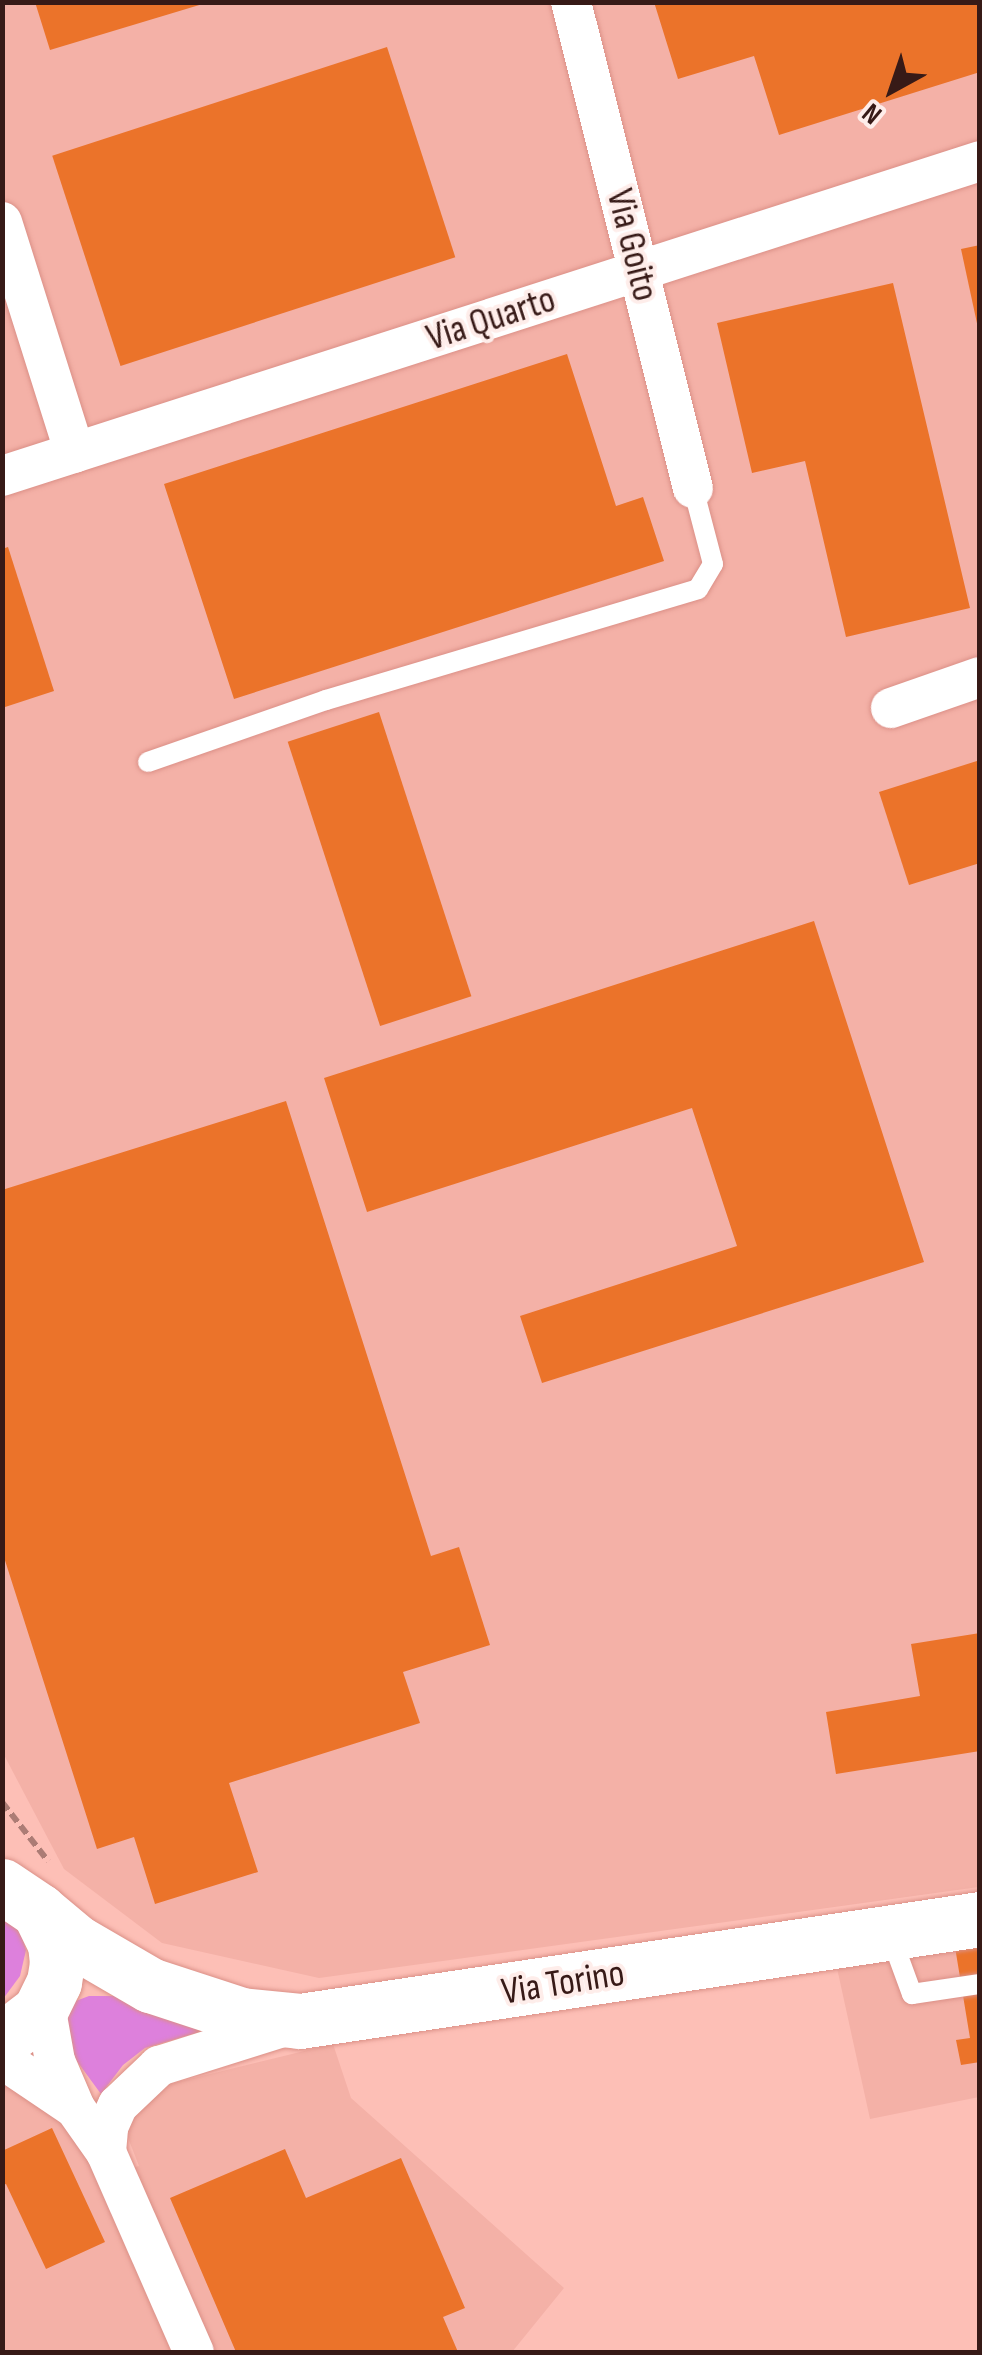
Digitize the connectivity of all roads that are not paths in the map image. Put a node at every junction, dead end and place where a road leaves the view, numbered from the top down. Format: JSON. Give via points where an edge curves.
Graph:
{"nodes":[{"id":1,"x":571,"y":2,"type":"edge"},
{"id":2,"x":980,"y":161,"type":"edge"},
{"id":3,"x":2,"y":222,"type":"edge"},
{"id":4,"x":639,"y":271,"type":"junction"},
{"id":5,"x":75,"y":453,"type":"junction"},
{"id":6,"x":2,"y":476,"type":"edge"},
{"id":7,"x":693,"y":488,"type":"joint"},
{"id":8,"x":980,"y":678,"type":"edge"},
{"id":9,"x":890,"y":708,"type":"dead end"},
{"id":10,"x":148,"y":762,"type":"dead end"},
{"id":11,"x":25,"y":1888,"type":"edge"},
{"id":12,"x":980,"y":1919,"type":"edge"},
{"id":13,"x":890,"y":1932,"type":"junction"},
{"id":14,"x":980,"y":1984,"type":"edge"},
{"id":15,"x":150,"y":1985,"type":"junction"},
{"id":16,"x":48,"y":1999,"type":"junction"},
{"id":17,"x":300,"y":2021,"type":"junction"},
{"id":18,"x":2,"y":2040,"type":"edge"},
{"id":19,"x":2,"y":2059,"type":"edge"},
{"id":20,"x":76,"y":2108,"type":"junction"},
{"id":21,"x":106,"y":2152,"type":"junction"},
{"id":22,"x":194,"y":2352,"type":"edge"}],
"edges":[{"from":1,"to":4,"type":"street","name":"Via Goito"},
{"from":2,"to":4,"type":"street","name":"Via Quarto"},
{"from":3,"to":5,"type":"street"},
{"from":4,"to":5,"type":"street","name":"Via Quarto"},
{"from":4,"to":7,"type":"street","name":"Via Goito"},
{"from":5,"to":6,"type":"street","name":"Via Quarto"},
{"from":7,"to":10,"type":"lane","via":[[713,564],[698,589],[326,700]]},
{"from":8,"to":9,"type":"street"},
{"from":11,"to":15,"type":"main road","via":[[76,1942]]},
{"from":11,"to":16,"type":"main road","via":[[55,1944]]},
{"from":12,"to":13,"type":"main road","name":"Via Torino"},
{"from":13,"to":14,"type":"lane","via":[[912,1994]]},
{"from":13,"to":17,"type":"main road","name":"Via Torino"},
{"from":15,"to":16,"type":"main road","via":[[88,1985]]},
{"from":15,"to":17,"type":"main road","name":"Via Torino","via":[[241,2015]]},
{"from":16,"to":18,"type":"main road","via":[[30,2022]]},
{"from":16,"to":20,"type":"street","via":[[55,2061]]},
{"from":17,"to":21,"type":"street","via":[[159,2066],[118,2105]]},
{"from":19,"to":20,"type":"street"},
{"from":20,"to":21,"type":"street"},
{"from":21,"to":22,"type":"street"}]}
